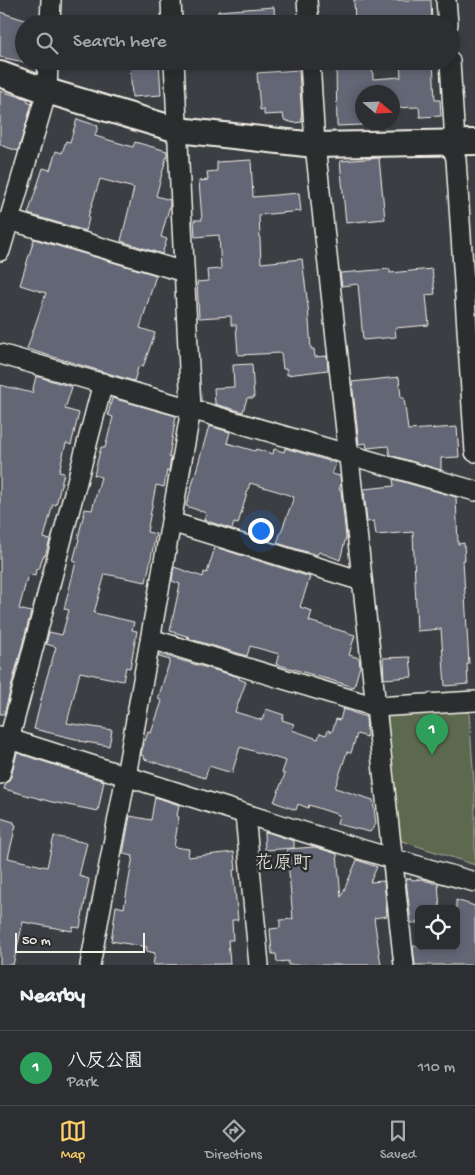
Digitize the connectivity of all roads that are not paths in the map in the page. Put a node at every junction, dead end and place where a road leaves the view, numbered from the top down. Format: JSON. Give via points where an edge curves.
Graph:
{"nodes":[{"id":1,"x":51,"y":0,"type":"edge"},
{"id":2,"x":171,"y":0,"type":"edge"},
{"id":3,"x":307,"y":0,"type":"edge"},
{"id":4,"x":446,"y":0,"type":"edge"},
{"id":5,"x":50,"y":15,"type":"edge"},
{"id":6,"x":172,"y":15,"type":"edge"},
{"id":7,"x":308,"y":15,"type":"edge"},
{"id":8,"x":447,"y":15,"type":"edge"},
{"id":9,"x":47,"y":70,"type":"edge"},
{"id":10,"x":175,"y":70,"type":"edge"},
{"id":11,"x":311,"y":70,"type":"edge"},
{"id":12,"x":451,"y":70,"type":"edge"},
{"id":13,"x":0,"y":74,"type":"edge"},
{"id":14,"x":46,"y":92,"type":"junction"},
{"id":15,"x":178,"y":130,"type":"junction"},
{"id":16,"x":456,"y":142,"type":"edge"},
{"id":17,"x":315,"y":145,"type":"junction"},
{"id":18,"x":9,"y":220,"type":"junction"},
{"id":19,"x":0,"y":250,"type":"edge"},
{"id":20,"x":184,"y":272,"type":"junction"},
{"id":21,"x":0,"y":354,"type":"edge"},
{"id":22,"x":103,"y":383,"type":"junction"},
{"id":23,"x":191,"y":408,"type":"junction"},
{"id":24,"x":475,"y":452,"type":"edge"},
{"id":25,"x":347,"y":454,"type":"junction"},
{"id":26,"x":475,"y":491,"type":"edge"},
{"id":27,"x":171,"y":522,"type":"junction"},
{"id":28,"x":362,"y":580,"type":"junction"},
{"id":29,"x":150,"y":639,"type":"junction"},
{"id":30,"x":475,"y":701,"type":"edge"},
{"id":31,"x":376,"y":707,"type":"junction"},
{"id":32,"x":5,"y":737,"type":"edge"},
{"id":33,"x":0,"y":774,"type":"edge"},
{"id":34,"x":126,"y":776,"type":"junction"},
{"id":35,"x":245,"y":814,"type":"junction"},
{"id":36,"x":393,"y":859,"type":"junction"},
{"id":37,"x":475,"y":882,"type":"edge"},
{"id":38,"x":90,"y":965,"type":"edge"},
{"id":39,"x":259,"y":965,"type":"edge"},
{"id":40,"x":404,"y":965,"type":"edge"}],
"edges":[{"from":1,"to":5,"type":"street"},
{"from":2,"to":6,"type":"street"},
{"from":3,"to":7,"type":"street"},
{"from":4,"to":8,"type":"street"},
{"from":9,"to":14,"type":"street"},
{"from":10,"to":15,"type":"street"},
{"from":11,"to":17,"type":"street"},
{"from":12,"to":16,"type":"street"},
{"from":13,"to":14,"type":"street"},
{"from":14,"to":15,"type":"street"},
{"from":14,"to":18,"type":"street"},
{"from":15,"to":17,"type":"street"},
{"from":15,"to":20,"type":"street"},
{"from":16,"to":17,"type":"street"},
{"from":16,"to":24,"type":"street","via":[[450,148],[456,159]]},
{"from":17,"to":25,"type":"street"},
{"from":18,"to":19,"type":"street"},
{"from":18,"to":20,"type":"street"},
{"from":20,"to":23,"type":"street"},
{"from":21,"to":22,"type":"street"},
{"from":22,"to":23,"type":"street"},
{"from":22,"to":32,"type":"street"},
{"from":23,"to":25,"type":"street"},
{"from":23,"to":27,"type":"street"},
{"from":25,"to":26,"type":"street"},
{"from":25,"to":28,"type":"street"},
{"from":27,"to":28,"type":"street"},
{"from":27,"to":29,"type":"street"},
{"from":28,"to":31,"type":"street"},
{"from":29,"to":31,"type":"street"},
{"from":29,"to":34,"type":"street"},
{"from":30,"to":31,"type":"street"},
{"from":31,"to":36,"type":"street"},
{"from":32,"to":33,"type":"street"},
{"from":32,"to":34,"type":"street"},
{"from":34,"to":35,"type":"street"},
{"from":34,"to":38,"type":"street"},
{"from":35,"to":36,"type":"street"},
{"from":35,"to":39,"type":"street"},
{"from":36,"to":37,"type":"street"},
{"from":36,"to":40,"type":"street"}]}
